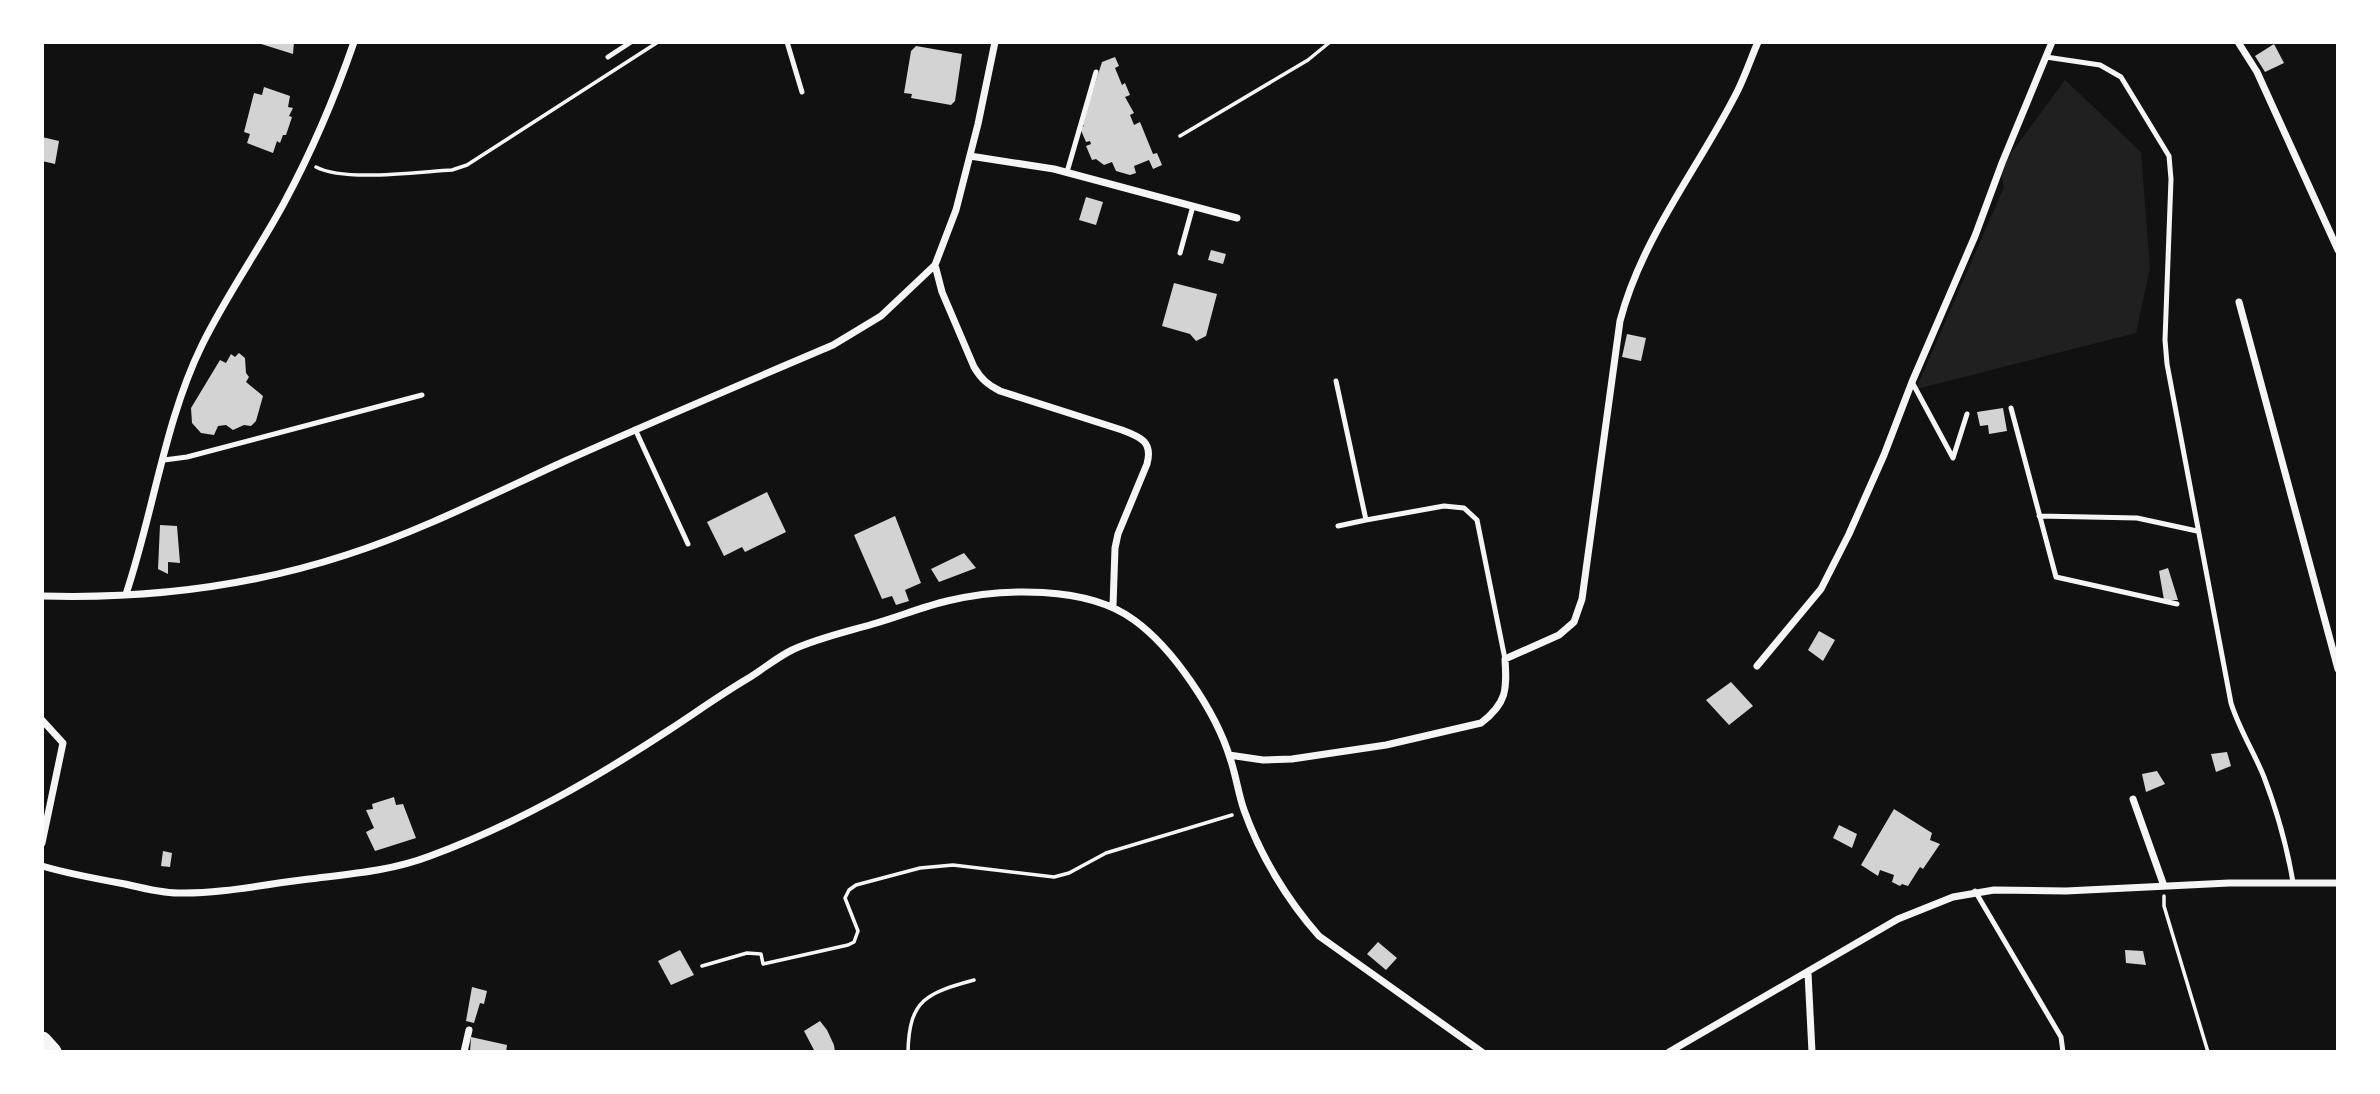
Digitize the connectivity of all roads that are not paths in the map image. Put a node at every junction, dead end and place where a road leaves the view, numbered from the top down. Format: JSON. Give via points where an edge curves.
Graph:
{"nodes":[{"id":1,"x":354,"y":42,"type":"edge"},
{"id":2,"x":631,"y":42,"type":"edge"},
{"id":3,"x":787,"y":42,"type":"edge"},
{"id":4,"x":995,"y":42,"type":"edge"},
{"id":5,"x":1758,"y":42,"type":"edge"},
{"id":6,"x":2052,"y":42,"type":"edge"},
{"id":7,"x":2238,"y":42,"type":"edge"},
{"id":8,"x":608,"y":57,"type":"dead end"},
{"id":9,"x":2046,"y":57,"type":"junction"},
{"id":10,"x":1096,"y":72,"type":"dead end"},
{"id":11,"x":802,"y":92,"type":"dead end"},
{"id":12,"x":970,"y":156,"type":"junction"},
{"id":13,"x":1067,"y":172,"type":"junction"},
{"id":14,"x":1193,"y":206,"type":"junction"},
{"id":15,"x":1237,"y":218,"type":"dead end"},
{"id":16,"x":2338,"y":250,"type":"edge"},
{"id":17,"x":1180,"y":254,"type":"dead end"},
{"id":18,"x":935,"y":265,"type":"junction"},
{"id":19,"x":2239,"y":302,"type":"dead end"},
{"id":20,"x":1336,"y":381,"type":"dead end"},
{"id":21,"x":1912,"y":382,"type":"junction"},
{"id":22,"x":422,"y":395,"type":"dead end"},
{"id":23,"x":2011,"y":408,"type":"dead end"},
{"id":24,"x":1967,"y":414,"type":"dead end"},
{"id":25,"x":635,"y":429,"type":"junction"},
{"id":26,"x":164,"y":460,"type":"junction"},
{"id":27,"x":2039,"y":516,"type":"junction"},
{"id":28,"x":1366,"y":520,"type":"junction"},
{"id":29,"x":1338,"y":526,"type":"dead end"},
{"id":30,"x":2197,"y":531,"type":"junction"},
{"id":31,"x":688,"y":544,"type":"dead end"},
{"id":32,"x":126,"y":594,"type":"junction"},
{"id":33,"x":42,"y":596,"type":"edge"},
{"id":34,"x":2177,"y":604,"type":"dead end"},
{"id":35,"x":1113,"y":606,"type":"junction"},
{"id":36,"x":1505,"y":659,"type":"junction"},
{"id":37,"x":1757,"y":666,"type":"dead end"},
{"id":38,"x":2338,"y":669,"type":"edge"},
{"id":39,"x":42,"y":720,"type":"edge"},
{"id":40,"x":1229,"y":755,"type":"junction"},
{"id":41,"x":2133,"y":799,"type":"dead end"},
{"id":42,"x":42,"y":843,"type":"edge"},
{"id":43,"x":42,"y":866,"type":"edge"},
{"id":44,"x":2293,"y":882,"type":"junction"},
{"id":45,"x":2338,"y":883,"type":"edge"},
{"id":46,"x":2164,"y":886,"type":"junction"},
{"id":47,"x":1975,"y":891,"type":"junction"},
{"id":48,"x":1808,"y":973,"type":"junction"},
{"id":49,"x":469,"y":1031,"type":"dead end"},
{"id":50,"x":42,"y":1041,"type":"edge"},
{"id":51,"x":52,"y":1052,"type":"edge"},
{"id":52,"x":464,"y":1052,"type":"edge"},
{"id":53,"x":1482,"y":1052,"type":"edge"},
{"id":54,"x":1670,"y":1052,"type":"edge"},
{"id":55,"x":1812,"y":1052,"type":"edge"},
{"id":56,"x":2063,"y":1052,"type":"edge"}],
"edges":[{"from":1,"to":26,"type":"street","via":[[328,111],[284,203],[202,345]]},
{"from":2,"to":8,"type":"lane"},
{"from":3,"to":11,"type":"lane"},
{"from":4,"to":12,"type":"street"},
{"from":5,"to":36,"type":"street","via":[[1737,92],[1628,290],[1582,599],[1574,622],[1559,635]]},
{"from":6,"to":9,"type":"street"},
{"from":7,"to":16,"type":"street","via":[[2257,72]]},
{"from":9,"to":21,"type":"street"},
{"from":9,"to":30,"type":"lane","via":[[2100,65],[2121,77],[2169,156],[2165,340]]},
{"from":10,"to":13,"type":"lane"},
{"from":12,"to":13,"type":"street"},
{"from":12,"to":18,"type":"street","via":[[957,209]]},
{"from":13,"to":14,"type":"street"},
{"from":14,"to":15,"type":"street"},
{"from":14,"to":17,"type":"lane"},
{"from":18,"to":25,"type":"street","via":[[881,316],[850,335]]},
{"from":18,"to":35,"type":"street","via":[[974,367],[989,386],[1122,430],[1148,447],[1147,464],[1118,534]]},
{"from":19,"to":38,"type":"street"},
{"from":20,"to":28,"type":"lane"},
{"from":21,"to":24,"type":"lane","via":[[1953,458]]},
{"from":21,"to":37,"type":"street","via":[[1884,455],[1821,589]]},
{"from":22,"to":26,"type":"lane"},
{"from":23,"to":27,"type":"lane"},
{"from":25,"to":31,"type":"lane"},
{"from":25,"to":32,"type":"street","via":[[406,533],[344,556],[183,591]]},
{"from":26,"to":32,"type":"street"},
{"from":27,"to":30,"type":"lane","via":[[2137,518]]},
{"from":27,"to":34,"type":"lane","via":[[2056,577]]},
{"from":28,"to":29,"type":"lane"},
{"from":28,"to":36,"type":"lane","via":[[1444,506],[1464,508],[1477,520]]},
{"from":30,"to":44,"type":"lane","via":[[2231,703],[2263,776],[2288,851]]},
{"from":32,"to":33,"type":"street"},
{"from":35,"to":40,"type":"street","via":[[1153,635],[1175,659],[1199,694]]},
{"from":35,"to":43,"type":"street","via":[[1058,595],[984,593],[821,638],[732,686],[593,779],[532,812],[426,858],[373,872],[174,893]]},
{"from":36,"to":40,"type":"street","via":[[1507,688],[1501,703],[1481,723],[1386,745],[1292,759]]},
{"from":39,"to":42,"type":"street","via":[[63,743]]},
{"from":40,"to":53,"type":"street","via":[[1244,811],[1270,866],[1319,936]]},
{"from":41,"to":46,"type":"street"},
{"from":44,"to":45,"type":"street"},
{"from":44,"to":46,"type":"street"},
{"from":46,"to":47,"type":"street"},
{"from":47,"to":48,"type":"street","via":[[1898,919]]},
{"from":47,"to":56,"type":"lane","via":[[2061,1037]]},
{"from":48,"to":54,"type":"street"},
{"from":48,"to":55,"type":"street"},
{"from":49,"to":52,"type":"street"},
{"from":50,"to":51,"type":"highway"}]}
